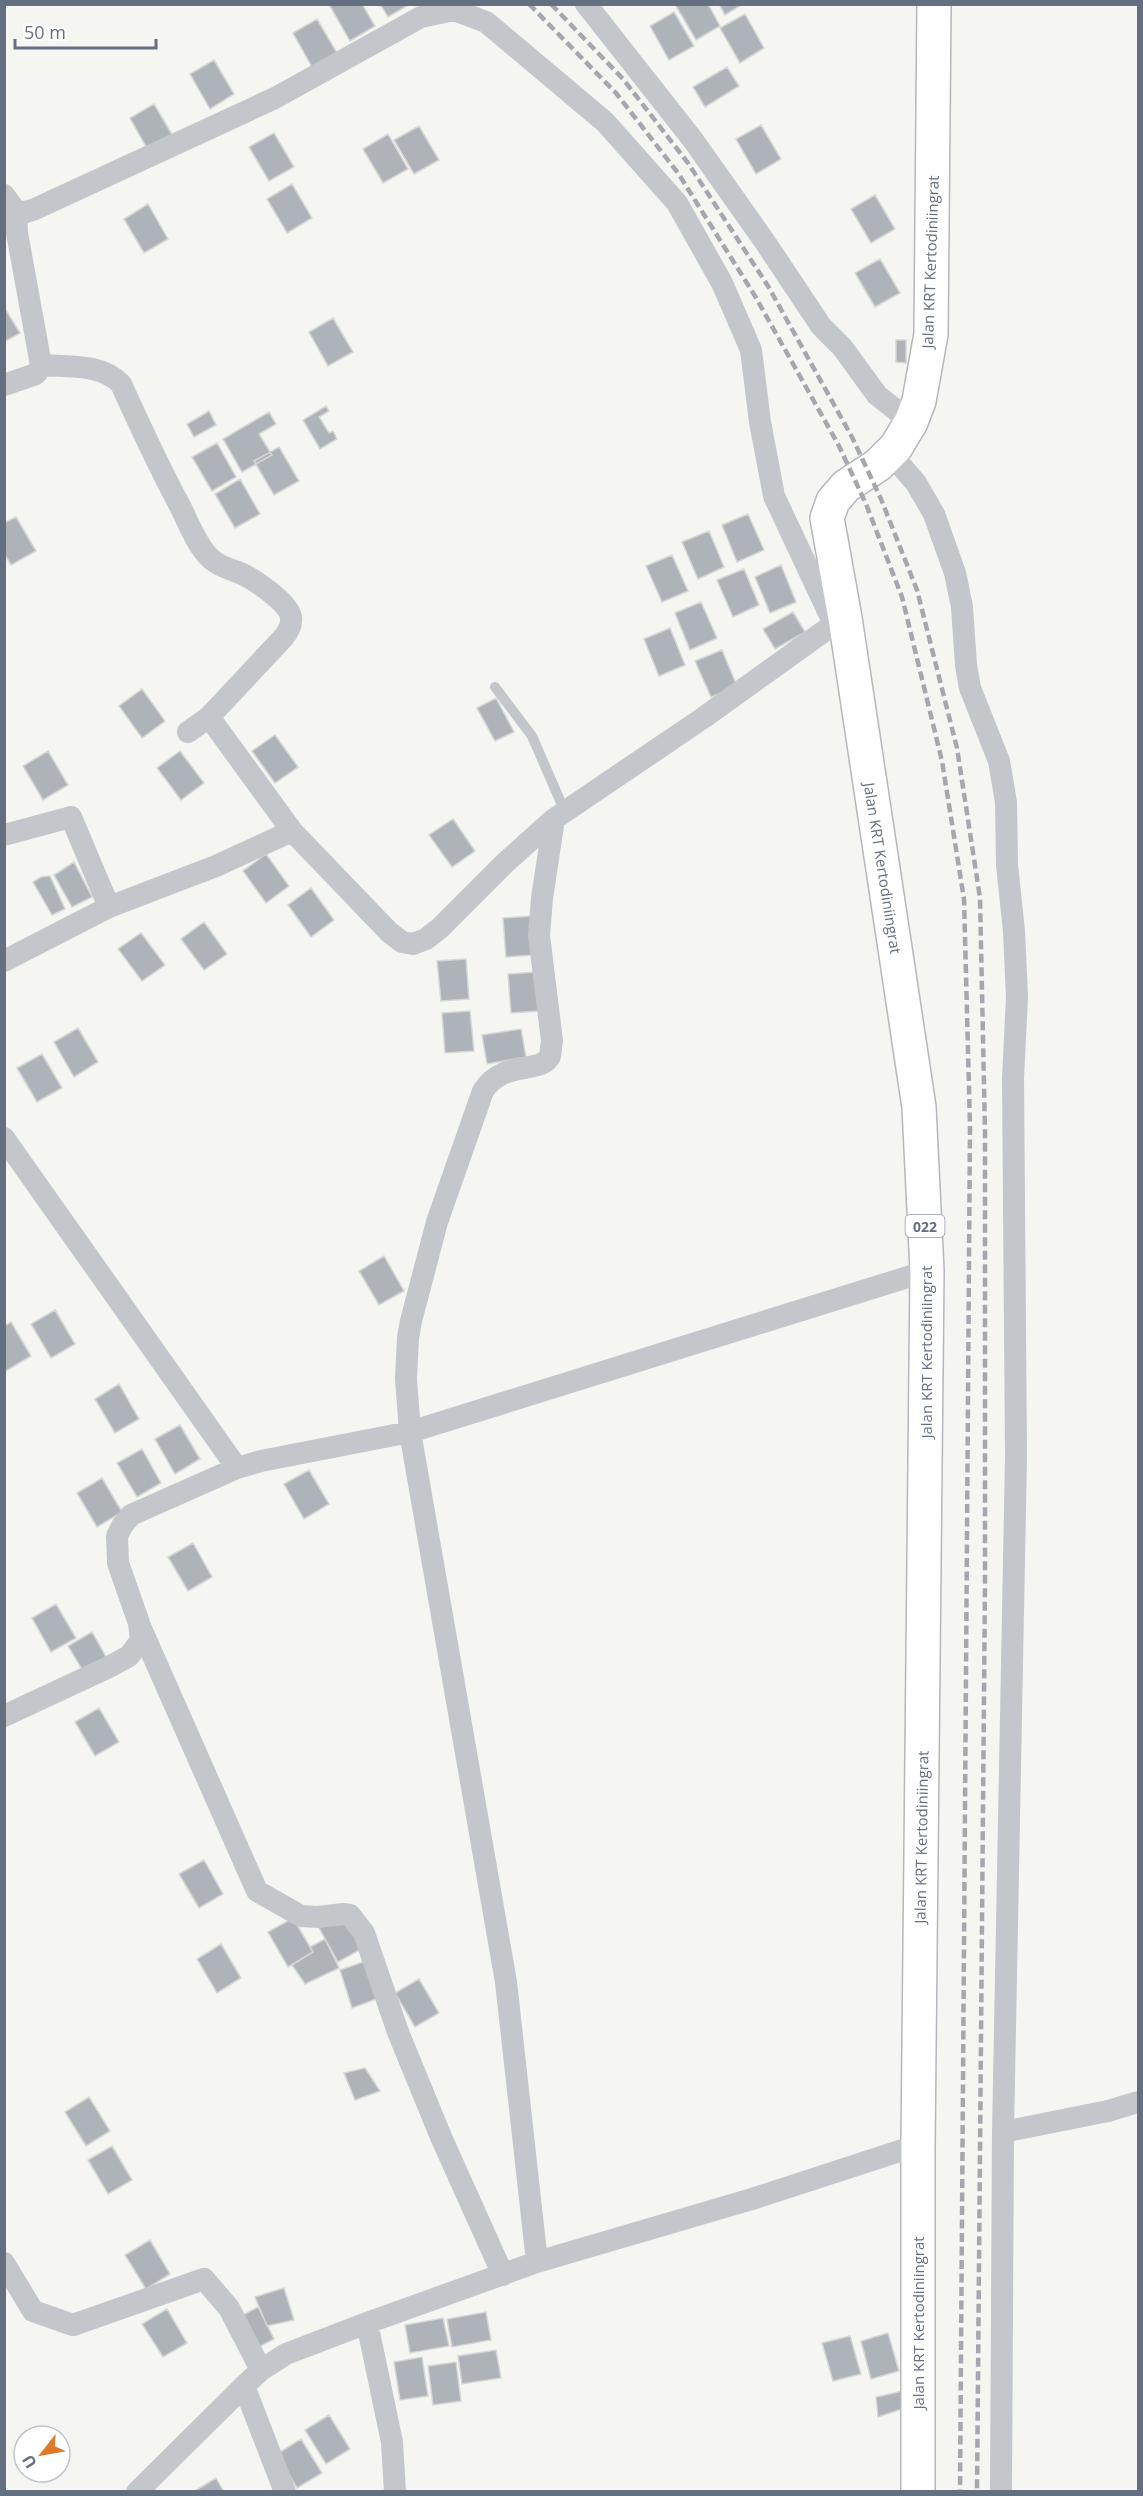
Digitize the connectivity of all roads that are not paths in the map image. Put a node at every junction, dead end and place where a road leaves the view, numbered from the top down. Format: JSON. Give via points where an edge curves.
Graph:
{"nodes":[{"id":1,"x":586,"y":4,"type":"edge"},
{"id":2,"x":934,"y":4,"type":"edge"},
{"id":3,"x":452,"y":7,"type":"edge"},
{"id":4,"x":10,"y":203,"type":"edge"},
{"id":5,"x":41,"y":365,"type":"junction"},
{"id":6,"x":4,"y":385,"type":"edge"},
{"id":7,"x":911,"y":422,"type":"junction"},
{"id":8,"x":890,"y":453,"type":"junction"},
{"id":9,"x":839,"y":621,"type":"junction"},
{"id":10,"x":495,"y":687,"type":"dead end"},
{"id":11,"x":209,"y":717,"type":"junction"},
{"id":12,"x":188,"y":732,"type":"dead end"},
{"id":13,"x":560,"y":815,"type":"junction"},
{"id":14,"x":292,"y":831,"type":"junction"},
{"id":15,"x":4,"y":835,"type":"edge"},
{"id":16,"x":109,"y":907,"type":"junction"},
{"id":17,"x":4,"y":961,"type":"edge"},
{"id":18,"x":4,"y":1138,"type":"edge"},
{"id":19,"x":927,"y":1271,"type":"junction"},
{"id":20,"x":410,"y":1432,"type":"junction"},
{"id":21,"x":237,"y":1468,"type":"junction"},
{"id":22,"x":139,"y":1623,"type":"junction"},
{"id":23,"x":4,"y":1716,"type":"edge"},
{"id":24,"x":1138,"y":2102,"type":"edge"},
{"id":25,"x":1003,"y":2132,"type":"junction"},
{"id":26,"x":918,"y":2145,"type":"junction"},
{"id":27,"x":537,"y":2262,"type":"junction"},
{"id":28,"x":4,"y":2263,"type":"edge"},
{"id":29,"x":503,"y":2275,"type":"junction"},
{"id":30,"x":367,"y":2323,"type":"junction"},
{"id":31,"x":261,"y":2370,"type":"junction"},
{"id":32,"x":244,"y":2386,"type":"junction"},
{"id":33,"x":137,"y":2492,"type":"edge"},
{"id":34,"x":285,"y":2492,"type":"edge"},
{"id":35,"x":395,"y":2492,"type":"edge"},
{"id":36,"x":918,"y":2492,"type":"edge"},
{"id":37,"x":1001,"y":2492,"type":"edge"}],
"edges":[{"from":1,"to":7,"type":"street","via":[[693,140],[821,326],[842,347],[877,395]]},
{"from":2,"to":7,"type":"main road","name":"Jalan KRT Kertodiniingrat","number":"022","via":[[931,334],[920,401]]},
{"from":3,"to":4,"type":"street","via":[[421,17],[275,98],[43,206],[26,212]]},
{"from":3,"to":9,"type":"street","via":[[486,22],[605,122],[677,204],[722,284],[751,350],[774,496]]},
{"from":4,"to":5,"type":"street"},
{"from":5,"to":6,"type":"street","via":[[36,374]]},
{"from":5,"to":11,"type":"street","via":[[90,368],[121,384],[158,465],[208,557],[263,586],[283,603],[291,616],[290,628],[283,638]]},
{"from":7,"to":8,"type":"main road","name":"Jalan KRT Kertodiniingrat","number":"022"},
{"from":8,"to":9,"type":"main road","name":"Jalan KRT Kertodiniingrat","number":"022","via":[[846,486],[833,501],[827,518]]},
{"from":8,"to":25,"type":"street","via":[[916,483],[944,536],[962,607],[970,688],[999,761],[1006,802],[1017,997],[1013,1078],[1016,1456]]},
{"from":9,"to":13,"type":"street"},
{"from":9,"to":19,"type":"main road","name":"Jalan KRT Kertodiniingrat","number":"022","via":[[919,1107]]},
{"from":10,"to":13,"type":"lane","via":[[532,735]]},
{"from":11,"to":12,"type":"street"},
{"from":11,"to":14,"type":"street"},
{"from":13,"to":14,"type":"street","via":[[440,928],[413,944],[402,942],[389,932]]},
{"from":13,"to":20,"type":"street","via":[[542,898],[539,935],[552,1041],[550,1056],[543,1064],[514,1069],[494,1078],[483,1091],[469,1128],[437,1222],[408,1338]]},
{"from":14,"to":16,"type":"street","via":[[216,866]]},
{"from":15,"to":16,"type":"street","via":[[71,817]]},
{"from":16,"to":17,"type":"street"},
{"from":18,"to":21,"type":"street"},
{"from":19,"to":20,"type":"street"},
{"from":19,"to":26,"type":"main road","name":"Jalan KRT Kertodiniingrat","number":"022"},
{"from":20,"to":21,"type":"street"},
{"from":20,"to":27,"type":"street","via":[[506,1982]]},
{"from":21,"to":22,"type":"street","via":[[131,1515],[122,1526],[117,1536],[117,1563]]},
{"from":22,"to":23,"type":"street","via":[[141,1640],[129,1656]]},
{"from":22,"to":29,"type":"street","via":[[257,1891],[301,1916],[350,1915],[364,1933],[398,2032]]},
{"from":24,"to":25,"type":"street"},
{"from":25,"to":37,"type":"street"},
{"from":26,"to":27,"type":"street"},
{"from":26,"to":36,"type":"main road","name":"Jalan KRT Kertodiniingrat","number":"022"},
{"from":27,"to":29,"type":"street"},
{"from":28,"to":31,"type":"street","via":[[33,2311],[73,2325],[204,2279],[229,2308]]},
{"from":29,"to":30,"type":"street"},
{"from":30,"to":31,"type":"street","via":[[286,2354]]},
{"from":30,"to":35,"type":"street","via":[[393,2442]]},
{"from":31,"to":32,"type":"street"},
{"from":32,"to":33,"type":"street"},
{"from":32,"to":34,"type":"street"}]}
